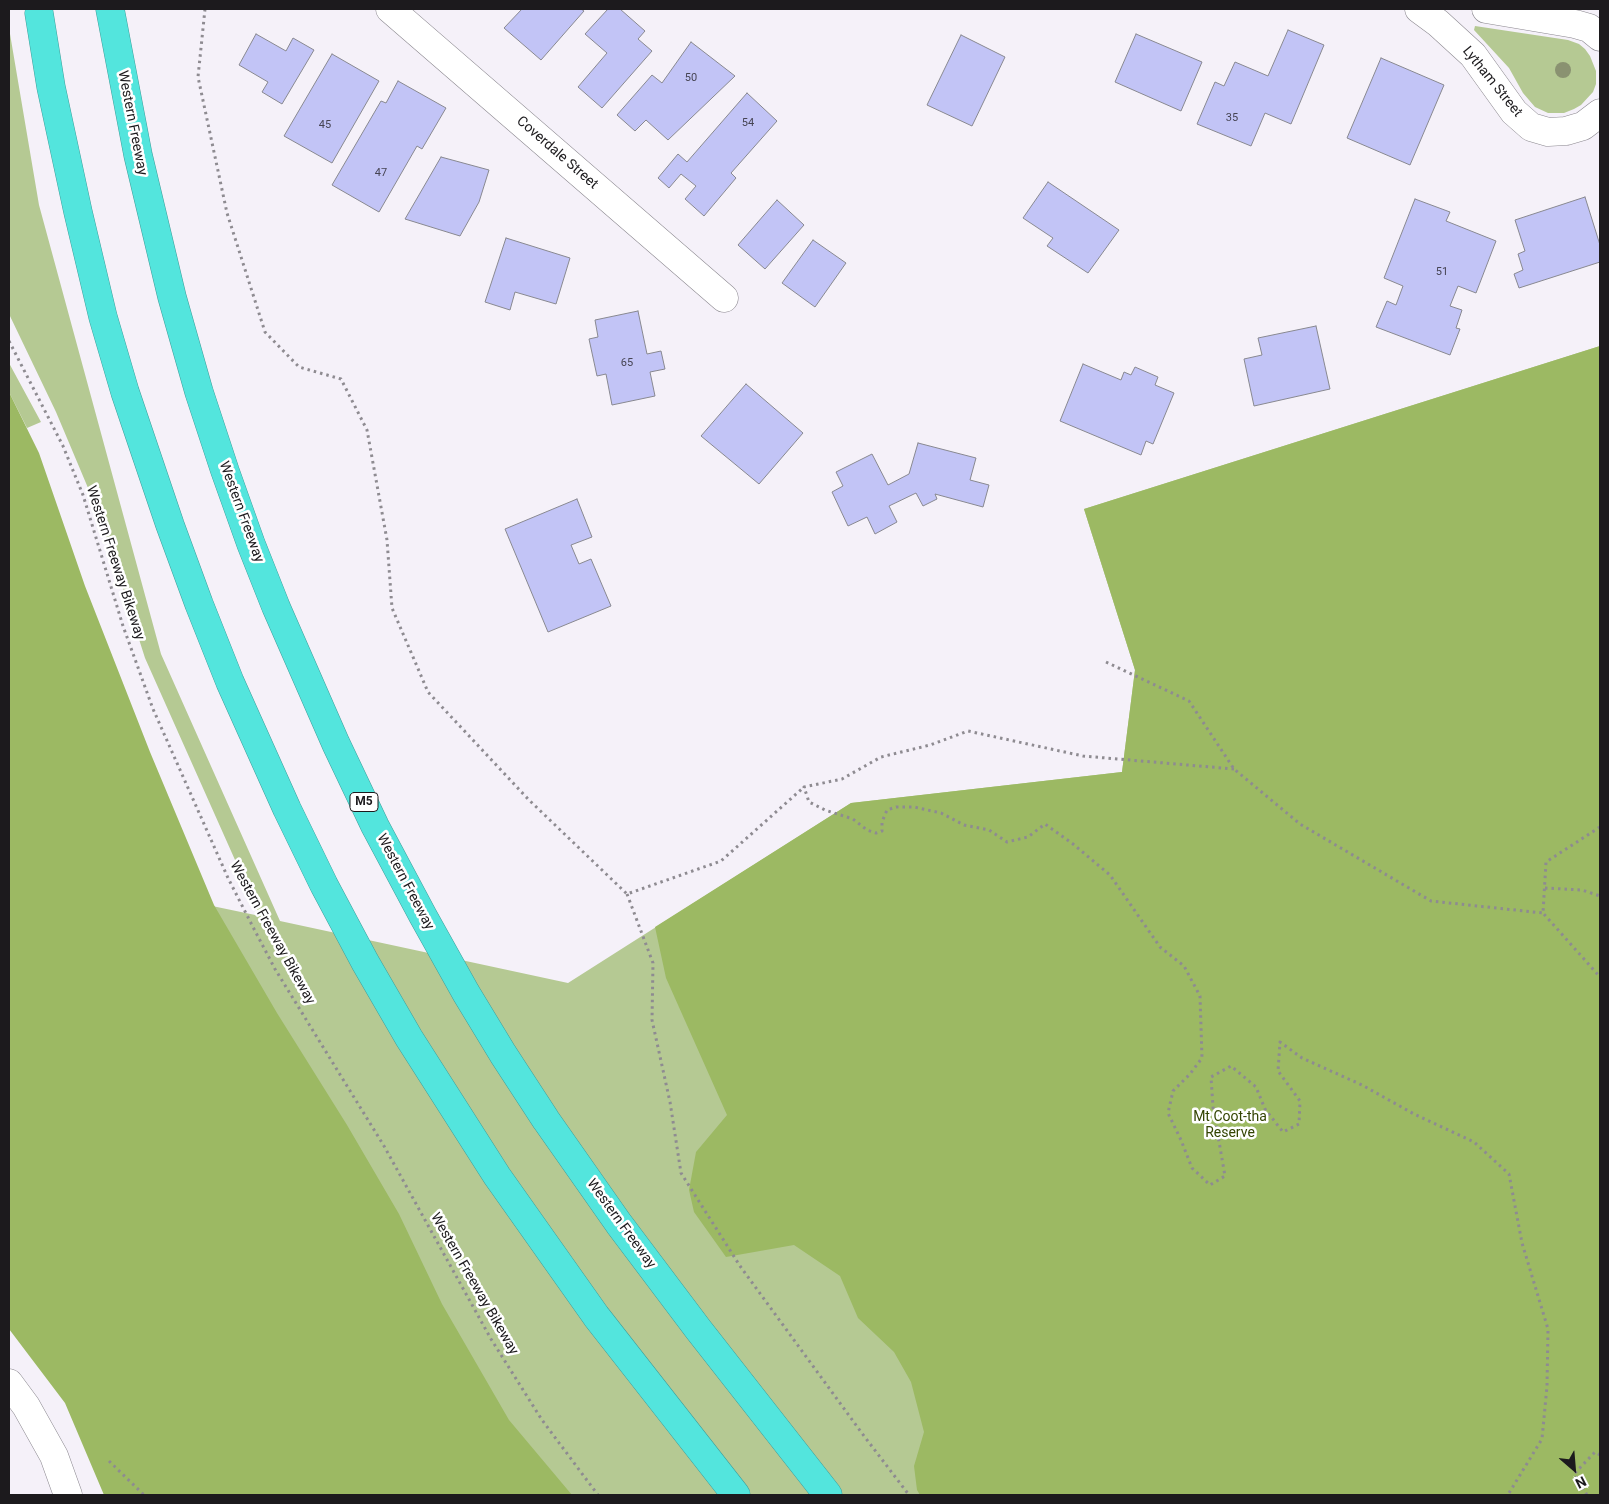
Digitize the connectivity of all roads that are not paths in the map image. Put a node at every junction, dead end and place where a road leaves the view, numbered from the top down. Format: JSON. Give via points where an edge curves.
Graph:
{"nodes":[{"id":1,"x":110,"y":9,"type":"edge"},
{"id":2,"x":390,"y":9,"type":"edge"},
{"id":3,"x":1419,"y":9,"type":"edge"},
{"id":4,"x":1486,"y":9,"type":"edge"},
{"id":5,"x":39,"y":14,"type":"dead end"},
{"id":6,"x":1600,"y":37,"type":"edge"},
{"id":7,"x":1600,"y":113,"type":"edge"},
{"id":8,"x":724,"y":298,"type":"dead end"},
{"id":9,"x":9,"y":1383,"type":"edge"},
{"id":10,"x":68,"y":1495,"type":"edge"},
{"id":11,"x":736,"y":1495,"type":"edge"},
{"id":12,"x":828,"y":1495,"type":"edge"}],
"edges":[{"from":1,"to":12,"type":"highway","name":"Western Freeway","number":"M5","via":[[138,155],[172,297],[225,471],[302,669],[375,826],[466,993],[546,1120],[619,1224]]},
{"from":2,"to":8,"type":"street","name":"Coverdale Street"},
{"from":3,"to":7,"type":"street","name":"Lytham Street","via":[[1473,55],[1514,112],[1532,127],[1548,132],[1566,131],[1582,126]]},
{"from":4,"to":6,"type":"street","via":[[1584,26]]},
{"from":5,"to":11,"type":"highway","via":[[78,212],[125,392],[199,604],[287,809],[364,962],[497,1176],[596,1316]]},
{"from":9,"to":10,"type":"street","via":[[54,1456]]}]}
